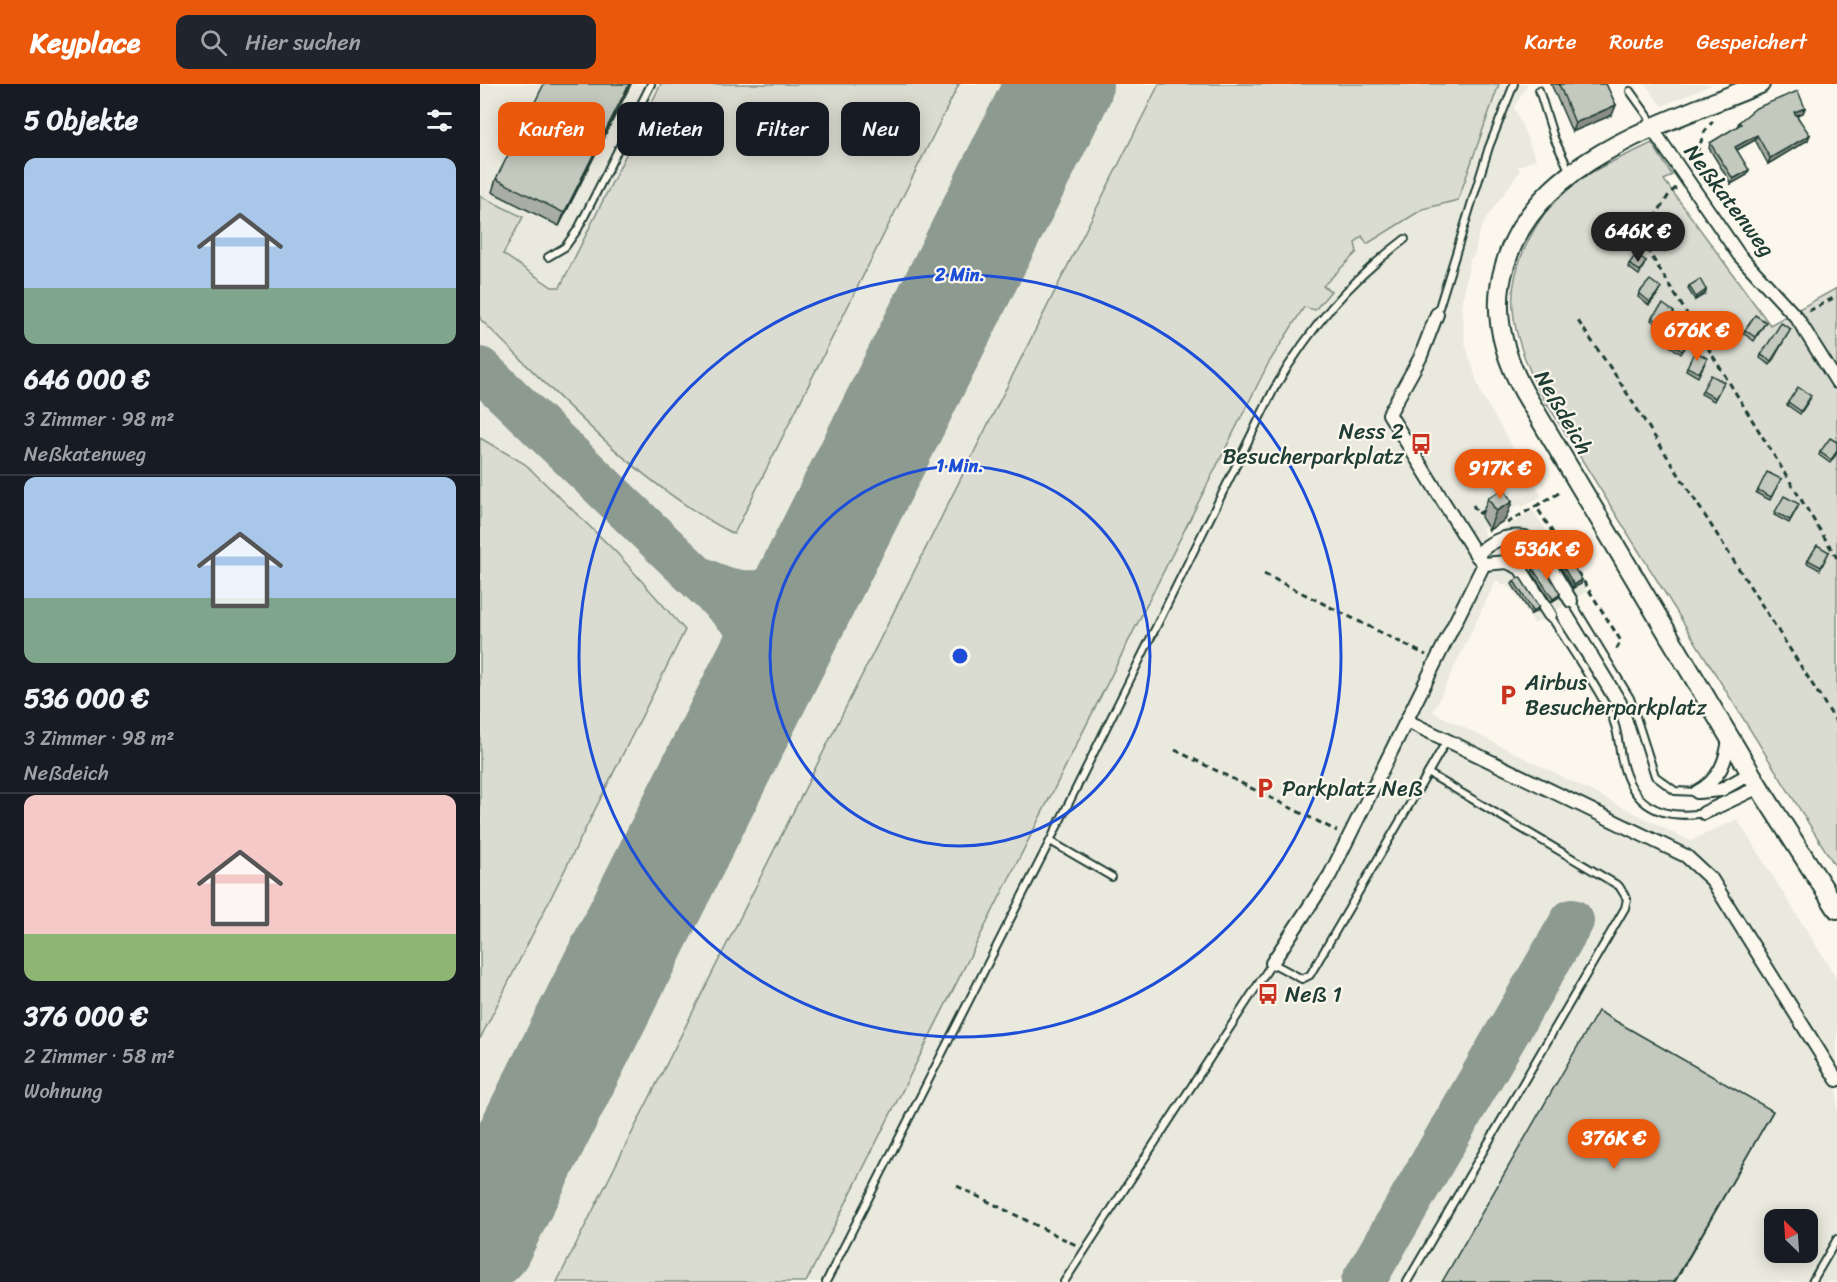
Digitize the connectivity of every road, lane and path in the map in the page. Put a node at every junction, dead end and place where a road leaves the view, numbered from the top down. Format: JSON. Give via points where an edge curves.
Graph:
{"nodes":[{"id":1,"x":651,"y":84,"type":"edge"},
{"id":2,"x":1514,"y":84,"type":"edge"},
{"id":3,"x":1760,"y":84,"type":"edge"},
{"id":4,"x":1539,"y":90,"type":"dead end"},
{"id":5,"x":1630,"y":91,"type":"dead end"},
{"id":6,"x":1720,"y":101,"type":"junction"},
{"id":7,"x":1653,"y":130,"type":"junction"},
{"id":8,"x":1570,"y":172,"type":"junction"},
{"id":9,"x":1687,"y":180,"type":"junction"},
{"id":10,"x":1695,"y":192,"type":"junction"},
{"id":11,"x":1405,"y":239,"type":"dead end"},
{"id":12,"x":548,"y":257,"type":"dead end"},
{"id":13,"x":1837,"y":296,"type":"edge"},
{"id":14,"x":1437,"y":314,"type":"joint"},
{"id":15,"x":1797,"y":318,"type":"junction"},
{"id":16,"x":1578,"y":321,"type":"dead end"},
{"id":17,"x":1837,"y":382,"type":"edge"},
{"id":18,"x":1473,"y":505,"type":"dead end"},
{"id":19,"x":1536,"y":506,"type":"dead end"},
{"id":20,"x":1490,"y":512,"type":"edge"},
{"id":21,"x":1500,"y":528,"type":"edge"},
{"id":22,"x":1837,"y":558,"type":"edge"},
{"id":23,"x":1480,"y":560,"type":"junction"},
{"id":24,"x":1264,"y":574,"type":"dead end"},
{"id":25,"x":1571,"y":601,"type":"joint"},
{"id":26,"x":1550,"y":615,"type":"joint"},
{"id":27,"x":1437,"y":660,"type":"junction"},
{"id":28,"x":1407,"y":721,"type":"junction"},
{"id":29,"x":1837,"y":723,"type":"edge"},
{"id":30,"x":1729,"y":736,"type":"junction"},
{"id":31,"x":1447,"y":740,"type":"junction"},
{"id":32,"x":1175,"y":750,"type":"dead end"},
{"id":33,"x":1428,"y":773,"type":"junction"},
{"id":34,"x":1755,"y":780,"type":"junction"},
{"id":35,"x":1697,"y":792,"type":"junction"},
{"id":36,"x":1704,"y":813,"type":"joint"},
{"id":37,"x":1348,"y":837,"type":"junction"},
{"id":38,"x":1050,"y":841,"type":"junction"},
{"id":39,"x":1112,"y":877,"type":"dead end"},
{"id":40,"x":1837,"y":909,"type":"edge"},
{"id":41,"x":1272,"y":963,"type":"junction"},
{"id":42,"x":1837,"y":1080,"type":"edge"},
{"id":43,"x":957,"y":1185,"type":"dead end"},
{"id":44,"x":1837,"y":1239,"type":"edge"},
{"id":45,"x":1085,"y":1250,"type":"junction"},
{"id":46,"x":826,"y":1282,"type":"edge"},
{"id":47,"x":1064,"y":1282,"type":"edge"},
{"id":48,"x":1407,"y":1282,"type":"edge"},
{"id":49,"x":1812,"y":1282,"type":"edge"}],
"edges":[{"from":1,"to":12,"type":"lane","via":[[578,229],[565,247]]},
{"from":2,"to":14,"type":"lane","via":[[1486,157]]},
{"from":3,"to":6,"type":"street","name":"Neßdeich"},
{"from":4,"to":8,"type":"lane"},
{"from":5,"to":7,"type":"lane"},
{"from":6,"to":7,"type":"street","name":"Neßdeich"},
{"from":6,"to":10,"type":"path","via":[[1693,163]]},
{"from":7,"to":8,"type":"street","name":"Neßdeich"},
{"from":7,"to":9,"type":"street","name":"Neßkatenweg"},
{"from":8,"to":30,"type":"street","name":"Neßdeich","via":[[1531,211],[1509,252],[1498,288],[1503,341],[1524,392]]},
{"from":9,"to":10,"type":"street","name":"Neßkatenweg"},
{"from":9,"to":22,"type":"path","via":[[1670,193],[1641,239]]},
{"from":10,"to":15,"type":"street","name":"Neßkatenweg","via":[[1739,255]]},
{"from":11,"to":38,"type":"lane","via":[[1372,264],[1324,313],[1274,389]]},
{"from":13,"to":15,"type":"path"},
{"from":14,"to":23,"type":"street","via":[[1420,358],[1389,414]]},
{"from":15,"to":17,"type":"street","name":"Neßkatenweg"},
{"from":16,"to":29,"type":"path"},
{"from":18,"to":20,"type":"path","via":[[1478,514],[1487,508]]},
{"from":19,"to":21,"type":"path"},
{"from":23,"to":25,"type":"street","via":[[1490,543],[1517,536],[1532,541]]},
{"from":23,"to":26,"type":"street","via":[[1507,562],[1520,568]]},
{"from":23,"to":27,"type":"street"},
{"from":24,"to":27,"type":"path"},
{"from":25,"to":35,"type":"lane","via":[[1630,698],[1655,776],[1674,791]]},
{"from":26,"to":36,"type":"lane","via":[[1609,710],[1634,792],[1647,805],[1665,814]]},
{"from":27,"to":28,"type":"street"},
{"from":28,"to":31,"type":"street"},
{"from":28,"to":37,"type":"street"},
{"from":30,"to":34,"type":"street","name":"Neßdeich"},
{"from":30,"to":35,"type":"street","via":[[1722,767],[1710,784]]},
{"from":31,"to":33,"type":"lane"},
{"from":31,"to":42,"type":"street","via":[[1697,864],[1720,892]]},
{"from":32,"to":37,"type":"path"},
{"from":33,"to":41,"type":"lane","via":[[1308,977],[1300,979]]},
{"from":33,"to":48,"type":"lane","via":[[1619,886],[1627,898]]},
{"from":34,"to":35,"type":"street"},
{"from":34,"to":36,"type":"street"},
{"from":34,"to":40,"type":"street","name":"Neßdeich"},
{"from":37,"to":41,"type":"street","via":[[1330,875]]},
{"from":38,"to":39,"type":"lane"},
{"from":38,"to":46,"type":"lane"},
{"from":41,"to":45,"type":"lane"},
{"from":43,"to":45,"type":"path"},
{"from":44,"to":49,"type":"lane"},
{"from":45,"to":47,"type":"lane"}]}
